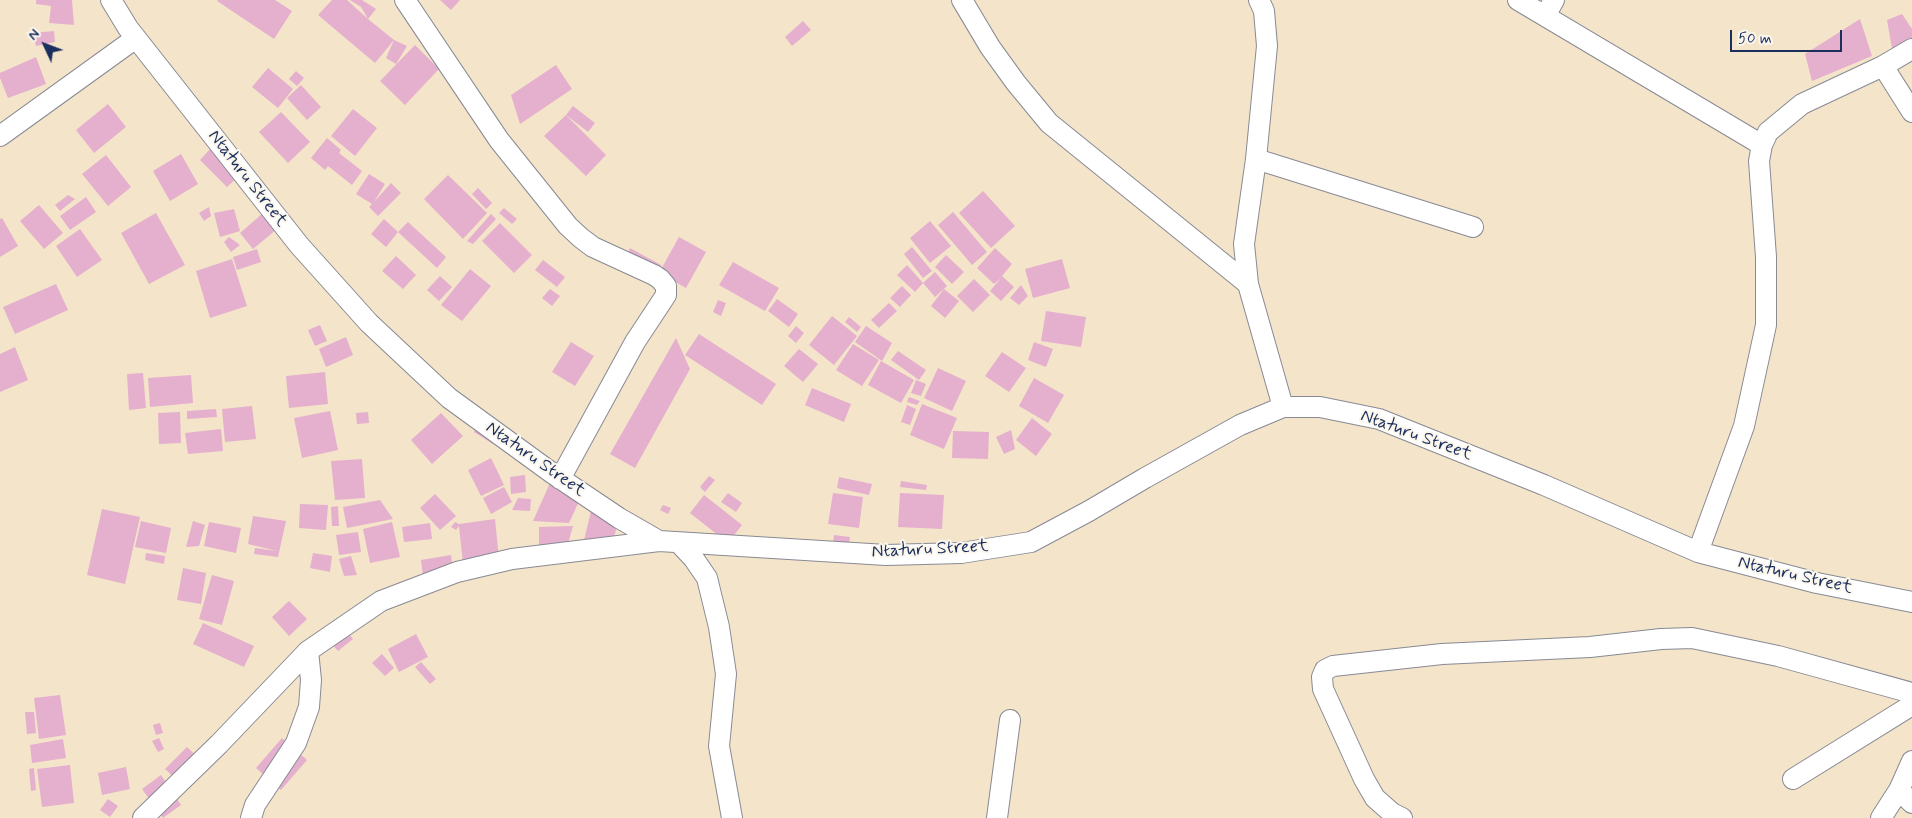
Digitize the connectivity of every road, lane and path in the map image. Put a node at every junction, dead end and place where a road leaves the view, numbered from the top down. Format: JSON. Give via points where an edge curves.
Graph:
{"nodes":[{"id":1,"x":111,"y":0,"type":"edge"},
{"id":2,"x":406,"y":0,"type":"edge"},
{"id":3,"x":962,"y":0,"type":"edge"},
{"id":4,"x":1259,"y":0,"type":"edge"},
{"id":5,"x":1518,"y":0,"type":"edge"},
{"id":6,"x":1549,"y":8,"type":"edge"},
{"id":7,"x":136,"y":38,"type":"junction"},
{"id":8,"x":1912,"y":49,"type":"edge"},
{"id":9,"x":1883,"y":66,"type":"junction"},
{"id":10,"x":1912,"y":112,"type":"edge"},
{"id":11,"x":0,"y":136,"type":"edge"},
{"id":12,"x":1762,"y":145,"type":"junction"},
{"id":13,"x":1256,"y":159,"type":"junction"},
{"id":14,"x":1473,"y":227,"type":"dead end"},
{"id":15,"x":1248,"y":284,"type":"junction"},
{"id":16,"x":1282,"y":407,"type":"junction"},
{"id":17,"x":560,"y":479,"type":"junction"},
{"id":18,"x":659,"y":541,"type":"junction"},
{"id":19,"x":680,"y":544,"type":"junction"},
{"id":20,"x":1698,"y":552,"type":"junction"},
{"id":21,"x":1912,"y":602,"type":"edge"},
{"id":22,"x":308,"y":651,"type":"junction"},
{"id":23,"x":1912,"y":693,"type":"edge"},
{"id":24,"x":1912,"y":705,"type":"edge"},
{"id":25,"x":1010,"y":720,"type":"dead end"},
{"id":26,"x":1912,"y":761,"type":"edge"},
{"id":27,"x":1793,"y":779,"type":"dead end"},
{"id":28,"x":1905,"y":796,"type":"edge"},
{"id":29,"x":144,"y":818,"type":"edge"},
{"id":30,"x":251,"y":818,"type":"edge"},
{"id":31,"x":732,"y":818,"type":"edge"},
{"id":32,"x":997,"y":818,"type":"edge"},
{"id":33,"x":1402,"y":818,"type":"edge"},
{"id":34,"x":1881,"y":818,"type":"edge"}],
"edges":[{"from":1,"to":7,"type":"street","name":"Ntaturu Street"},
{"from":2,"to":17,"type":"street","via":[[499,140],[568,226],[593,247],[654,275],[666,286],[666,295],[635,342]]},
{"from":3,"to":15,"type":"street","via":[[990,47],[1049,123]]},
{"from":4,"to":13,"type":"street","via":[[1264,11],[1267,46]]},
{"from":5,"to":6,"type":"street"},
{"from":6,"to":12,"type":"street"},
{"from":7,"to":11,"type":"street"},
{"from":7,"to":17,"type":"street","name":"Ntaturu Street","via":[[299,245],[369,323],[450,398]]},
{"from":8,"to":9,"type":"street"},
{"from":9,"to":10,"type":"street"},
{"from":9,"to":12,"type":"street","via":[[1802,104],[1768,132]]},
{"from":12,"to":20,"type":"street","via":[[1759,161],[1766,257],[1766,325],[1744,426]]},
{"from":13,"to":14,"type":"street"},
{"from":13,"to":15,"type":"street","via":[[1244,244]]},
{"from":15,"to":16,"type":"street"},
{"from":16,"to":19,"type":"street","name":"Ntaturu Street","via":[[1240,425],[1031,542],[961,553],[886,555]]},
{"from":16,"to":20,"type":"street","name":"Ntaturu Street","via":[[1320,407],[1379,419],[1544,485]]},
{"from":17,"to":18,"type":"street","name":"Ntaturu Street"},
{"from":18,"to":19,"type":"street","name":"Ntaturu Street"},
{"from":18,"to":22,"type":"street","via":[[512,559],[457,572],[381,601]]},
{"from":19,"to":31,"type":"street","via":[[707,578],[719,627],[726,674],[719,746]]},
{"from":20,"to":21,"type":"street","name":"Ntaturu Street","via":[[1818,583]]},
{"from":22,"to":29,"type":"street"},
{"from":22,"to":30,"type":"street","via":[[312,680],[308,707],[296,743],[255,805]]},
{"from":23,"to":33,"type":"street","via":[[1778,656],[1692,638],[1442,654],[1332,666],[1322,677],[1323,689],[1364,779],[1375,798]]},
{"from":24,"to":27,"type":"street"},
{"from":25,"to":32,"type":"street"},
{"from":26,"to":28,"type":"street"},
{"from":28,"to":34,"type":"street"}]}
